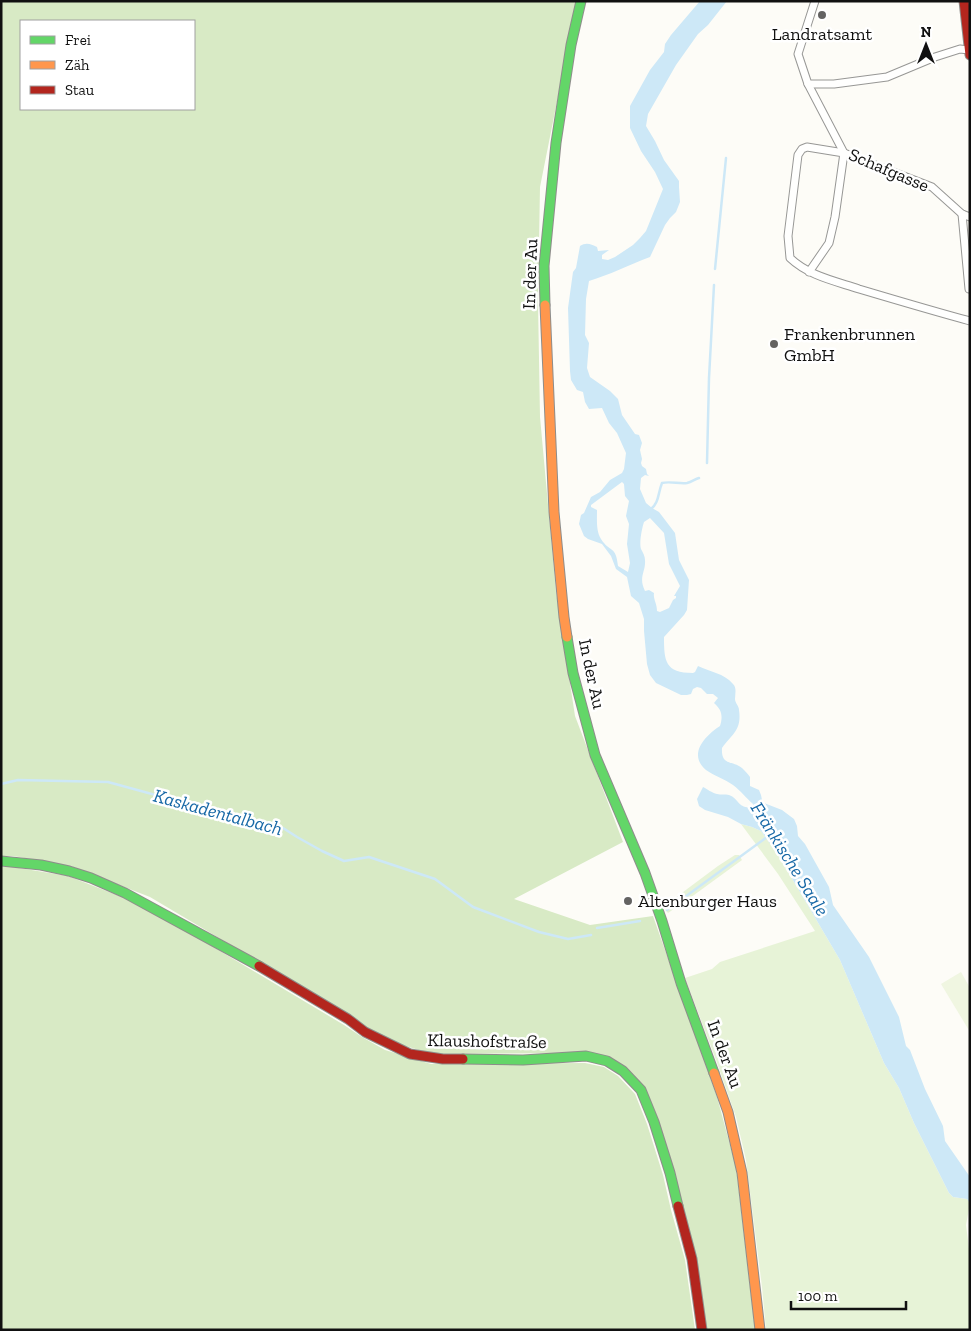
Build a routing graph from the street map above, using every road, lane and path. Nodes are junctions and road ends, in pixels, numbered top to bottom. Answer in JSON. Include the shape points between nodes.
{"nodes":[{"id":1,"x":581,"y":1,"type":"edge"},
{"id":2,"x":815,"y":1,"type":"edge"},
{"id":3,"x":964,"y":1,"type":"edge"},
{"id":4,"x":969,"y":52,"type":"edge"},
{"id":5,"x":808,"y":84,"type":"junction"},
{"id":6,"x":844,"y":153,"type":"junction"},
{"id":7,"x":962,"y":214,"type":"junction"},
{"id":8,"x":970,"y":217,"type":"edge"},
{"id":9,"x":809,"y":272,"type":"junction"},
{"id":10,"x":969,"y":289,"type":"edge"},
{"id":11,"x":970,"y":321,"type":"edge"},
{"id":12,"x":1,"y":861,"type":"edge"},
{"id":13,"x":702,"y":1330,"type":"edge"},
{"id":14,"x":760,"y":1330,"type":"edge"}],
"edges":[{"from":1,"to":14,"type":"street","name":"In der Au","via":[[556,143],[544,266],[554,512],[564,617],[573,673],[595,755],[645,874],[728,1112],[742,1173]]},
{"from":2,"to":5,"type":"street","name":"Schafgasse","via":[[798,54]]},
{"from":3,"to":4,"type":"street"},
{"from":4,"to":5,"type":"street","via":[[960,49],[887,77]]},
{"from":5,"to":6,"type":"street","name":"Schafgasse"},
{"from":6,"to":7,"type":"street","name":"Schafgasse","via":[[932,187]]},
{"from":6,"to":9,"type":"street","via":[[829,243]]},
{"from":6,"to":9,"type":"street","via":[[807,147],[798,156],[788,244],[790,258]]},
{"from":7,"to":8,"type":"street","name":"Schafgasse"},
{"from":7,"to":10,"type":"street"},
{"from":9,"to":11,"type":"street"},
{"from":12,"to":13,"type":"street","name":"Klaushofstraße","via":[[41,864],[69,871],[125,893],[249,960],[365,1032],[410,1054],[460,1060],[586,1056],[607,1061],[623,1071],[641,1090],[670,1173],[692,1259]]}]}
